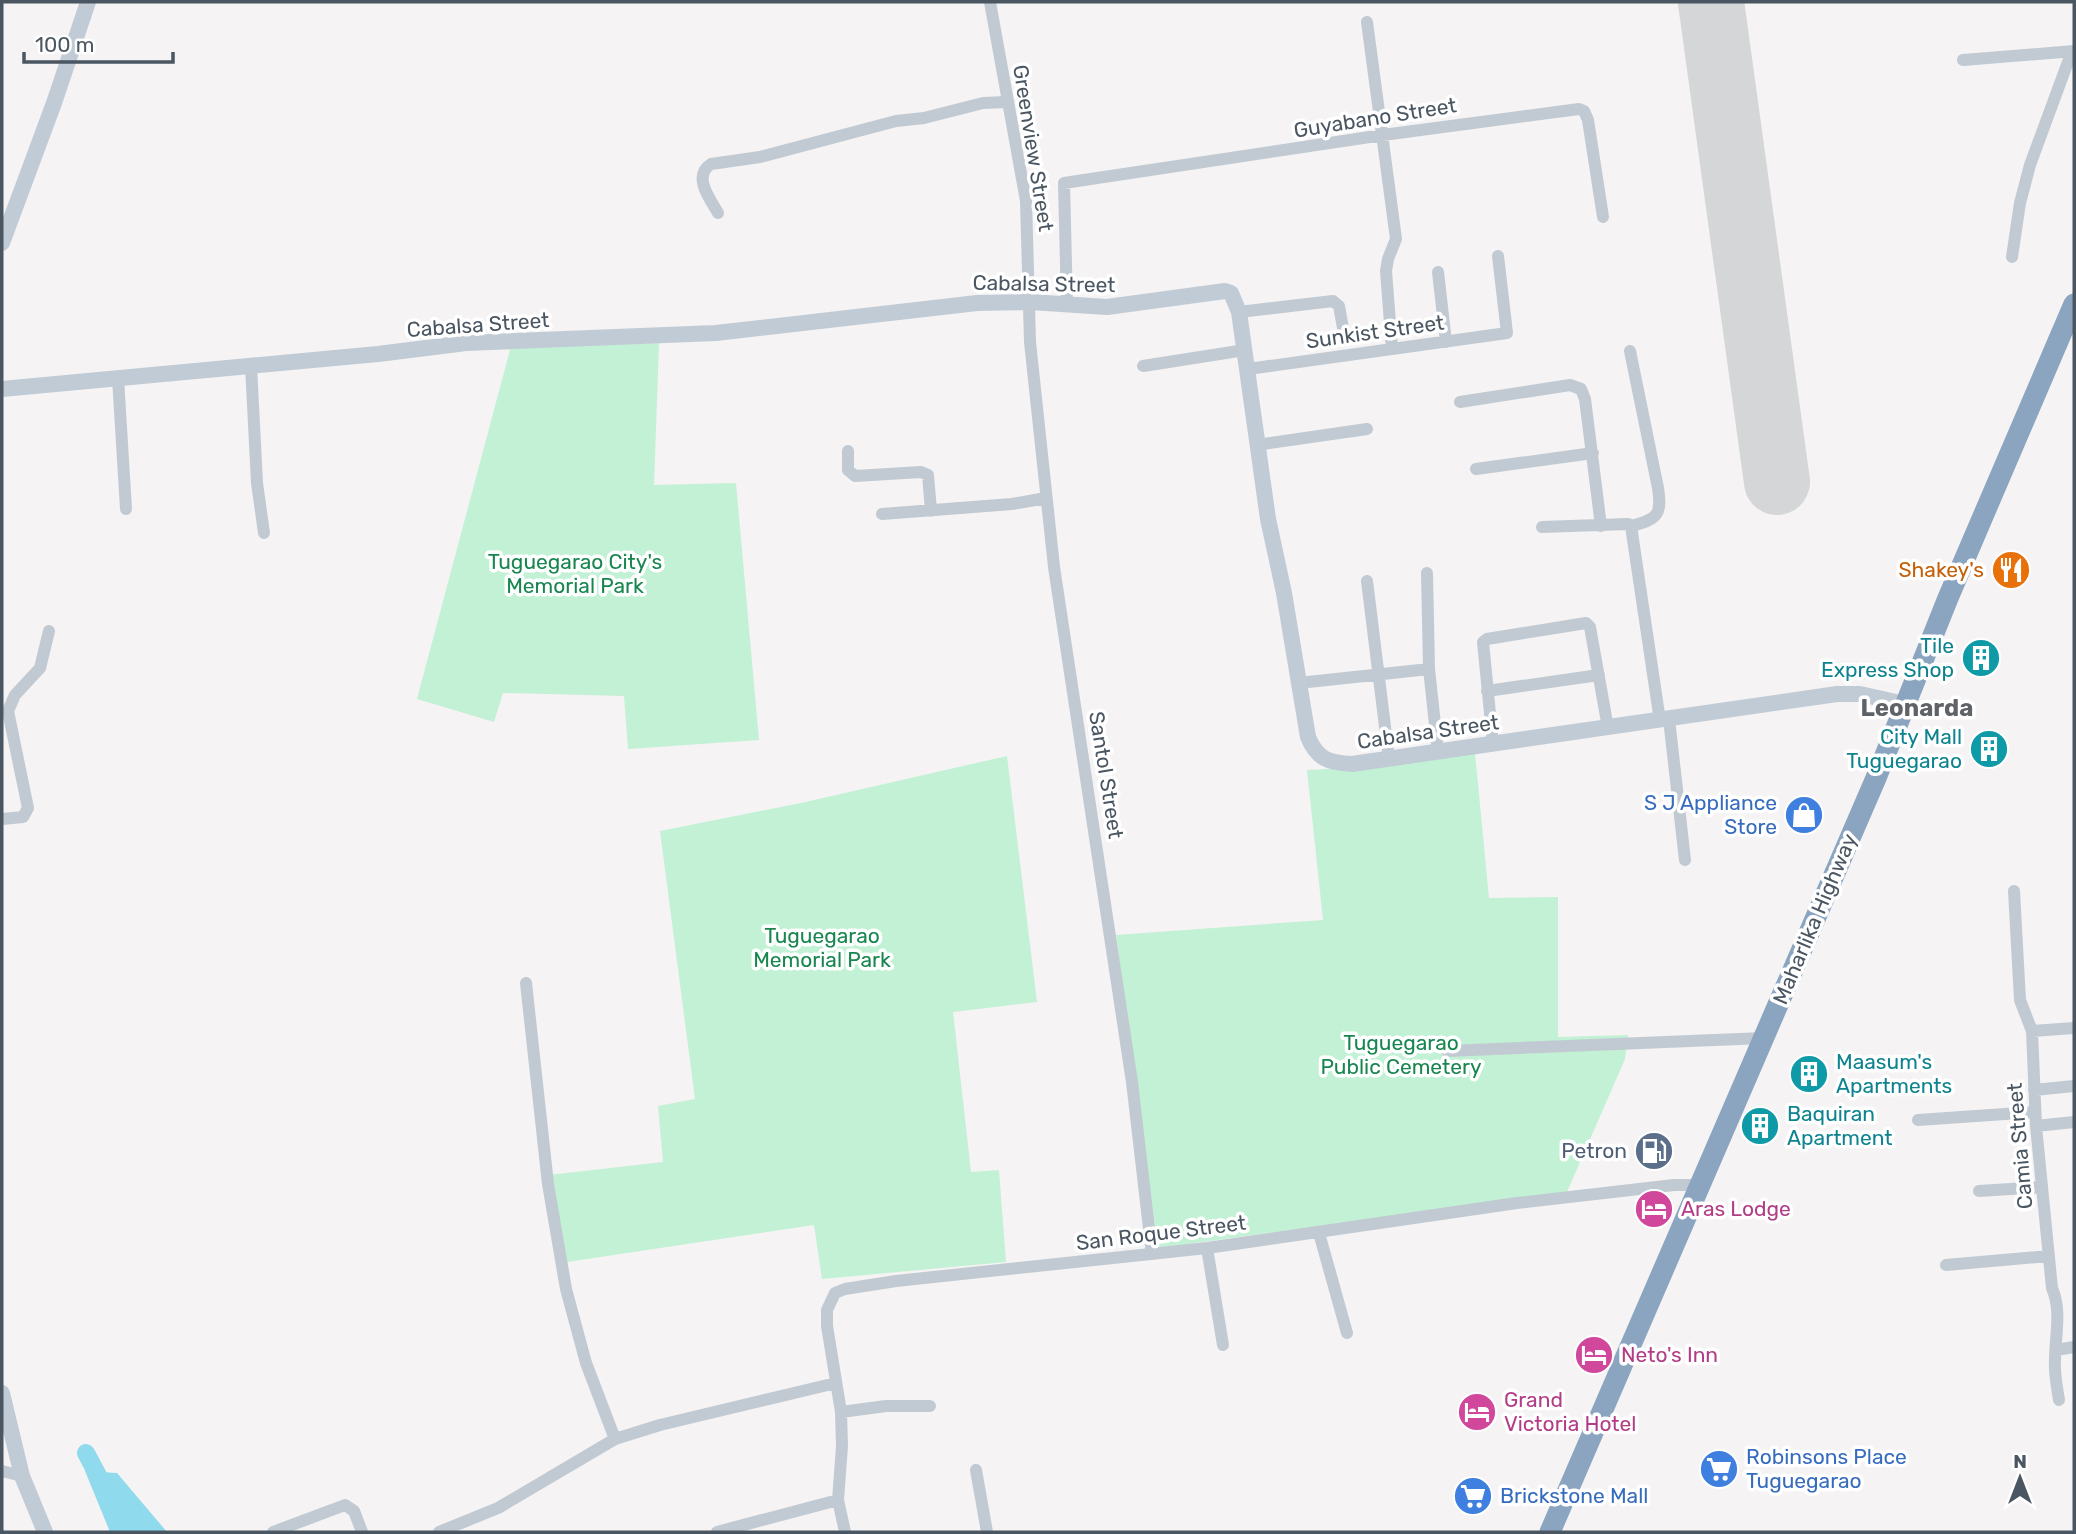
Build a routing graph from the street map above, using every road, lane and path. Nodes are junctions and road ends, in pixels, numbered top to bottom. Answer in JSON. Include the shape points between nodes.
{"nodes":[{"id":1,"x":88,"y":2,"type":"edge"},
{"id":2,"x":994,"y":2,"type":"edge"},
{"id":3,"x":1367,"y":22,"type":"dead end"},
{"id":4,"x":2073,"y":51,"type":"edge"},
{"id":5,"x":1963,"y":60,"type":"dead end"},
{"id":6,"x":1007,"y":103,"type":"junction"},
{"id":7,"x":1383,"y":135,"type":"junction"},
{"id":8,"x":718,"y":213,"type":"dead end"},
{"id":9,"x":1603,"y":217,"type":"dead end"},
{"id":10,"x":2,"y":243,"type":"edge"},
{"id":11,"x":1498,"y":256,"type":"dead end"},
{"id":12,"x":2012,"y":257,"type":"dead end"},
{"id":13,"x":1438,"y":272,"type":"dead end"},
{"id":14,"x":1030,"y":302,"type":"junction"},
{"id":15,"x":2074,"y":304,"type":"edge"},
{"id":16,"x":1067,"y":305,"type":"junction"},
{"id":17,"x":1239,"y":312,"type":"junction"},
{"id":18,"x":1343,"y":328,"type":"dead end"},
{"id":19,"x":1446,"y":342,"type":"junction"},
{"id":20,"x":1392,"y":349,"type":"junction"},
{"id":21,"x":1245,"y":350,"type":"junction"},
{"id":22,"x":1630,"y":351,"type":"dead end"},
{"id":23,"x":251,"y":366,"type":"junction"},
{"id":24,"x":1143,"y":366,"type":"dead end"},
{"id":25,"x":1248,"y":369,"type":"junction"},
{"id":26,"x":118,"y":378,"type":"junction"},
{"id":27,"x":2,"y":389,"type":"edge"},
{"id":28,"x":1460,"y":402,"type":"dead end"},
{"id":29,"x":1367,"y":429,"type":"dead end"},
{"id":30,"x":1256,"y":445,"type":"junction"},
{"id":31,"x":848,"y":451,"type":"dead end"},
{"id":32,"x":1592,"y":453,"type":"junction"},
{"id":33,"x":1476,"y":469,"type":"dead end"},
{"id":34,"x":1046,"y":498,"type":"junction"},
{"id":35,"x":126,"y":509,"type":"dead end"},
{"id":36,"x":932,"y":511,"type":"junction"},
{"id":37,"x":882,"y":514,"type":"dead end"},
{"id":38,"x":1601,"y":526,"type":"junction"},
{"id":39,"x":1631,"y":526,"type":"junction"},
{"id":40,"x":1542,"y":527,"type":"dead end"},
{"id":41,"x":264,"y":533,"type":"dead end"},
{"id":42,"x":1427,"y":573,"type":"dead end"},
{"id":43,"x":1367,"y":581,"type":"dead end"},
{"id":44,"x":49,"y":631,"type":"dead end"},
{"id":45,"x":1429,"y":669,"type":"junction"},
{"id":46,"x":1379,"y":675,"type":"junction"},
{"id":47,"x":1599,"y":675,"type":"junction"},
{"id":48,"x":1299,"y":683,"type":"junction"},
{"id":49,"x":1487,"y":691,"type":"junction"},
{"id":50,"x":1905,"y":704,"type":"junction"},
{"id":51,"x":1664,"y":720,"type":"junction"},
{"id":52,"x":1608,"y":728,"type":"junction"},
{"id":53,"x":1493,"y":744,"type":"junction"},
{"id":54,"x":1438,"y":752,"type":"junction"},
{"id":55,"x":1389,"y":758,"type":"junction"},
{"id":56,"x":2,"y":819,"type":"edge"},
{"id":57,"x":1685,"y":859,"type":"dead end"},
{"id":58,"x":2014,"y":891,"type":"dead end"},
{"id":59,"x":526,"y":983,"type":"dead end"},
{"id":60,"x":2074,"y":1028,"type":"edge"},
{"id":61,"x":2032,"y":1031,"type":"junction"},
{"id":62,"x":1764,"y":1038,"type":"junction"},
{"id":63,"x":1447,"y":1051,"type":"dead end"},
{"id":64,"x":2074,"y":1086,"type":"edge"},
{"id":65,"x":2034,"y":1090,"type":"junction"},
{"id":66,"x":2035,"y":1112,"type":"junction"},
{"id":67,"x":1918,"y":1120,"type":"dead end"},
{"id":68,"x":2074,"y":1122,"type":"edge"},
{"id":69,"x":2036,"y":1126,"type":"junction"},
{"id":70,"x":1701,"y":1185,"type":"junction"},
{"id":71,"x":2041,"y":1187,"type":"junction"},
{"id":72,"x":1979,"y":1191,"type":"dead end"},
{"id":73,"x":1319,"y":1233,"type":"junction"},
{"id":74,"x":1207,"y":1248,"type":"junction"},
{"id":75,"x":1152,"y":1254,"type":"junction"},
{"id":76,"x":2049,"y":1256,"type":"junction"},
{"id":77,"x":1945,"y":1265,"type":"dead end"},
{"id":78,"x":1347,"y":1333,"type":"dead end"},
{"id":79,"x":1223,"y":1345,"type":"dead end"},
{"id":80,"x":2074,"y":1347,"type":"edge"},
{"id":81,"x":2056,"y":1350,"type":"junction"},
{"id":82,"x":836,"y":1383,"type":"junction"},
{"id":83,"x":2,"y":1393,"type":"edge"},
{"id":84,"x":2059,"y":1399,"type":"dead end"},
{"id":85,"x":930,"y":1406,"type":"dead end"},
{"id":86,"x":841,"y":1412,"type":"junction"},
{"id":87,"x":615,"y":1439,"type":"junction"},
{"id":88,"x":976,"y":1470,"type":"dead end"},
{"id":89,"x":2,"y":1471,"type":"edge"},
{"id":90,"x":22,"y":1476,"type":"junction"},
{"id":91,"x":838,"y":1500,"type":"junction"},
{"id":92,"x":45,"y":1532,"type":"edge"},
{"id":93,"x":273,"y":1532,"type":"edge"},
{"id":94,"x":362,"y":1532,"type":"edge"},
{"id":95,"x":439,"y":1532,"type":"edge"},
{"id":96,"x":717,"y":1532,"type":"edge"},
{"id":97,"x":845,"y":1532,"type":"edge"},
{"id":98,"x":987,"y":1532,"type":"edge"},
{"id":99,"x":1550,"y":1532,"type":"edge"}],
"edges":[{"from":1,"to":10,"type":"street"},
{"from":2,"to":6,"type":"street","name":"Greenview Street"},
{"from":3,"to":7,"type":"street"},
{"from":4,"to":5,"type":"street"},
{"from":4,"to":12,"type":"street","via":[[2030,165]]},
{"from":6,"to":8,"type":"street","via":[[983,103],[896,121],[760,158],[710,163],[702,180]]},
{"from":6,"to":14,"type":"street","name":"Greenview Street","via":[[1028,216]]},
{"from":7,"to":9,"type":"street","name":"Guyabano Street","via":[[1583,109]]},
{"from":7,"to":16,"type":"street","name":"Guyabano Street","via":[[1064,183]]},
{"from":7,"to":20,"type":"street","via":[[1396,239],[1387,271]]},
{"from":11,"to":19,"type":"street","name":"Sunkist Street","via":[[1507,332]]},
{"from":13,"to":19,"type":"street"},
{"from":14,"to":16,"type":"street","name":"Cabalsa Street"},
{"from":14,"to":23,"type":"street","name":"Cabalsa Street","via":[[944,305],[716,333],[466,343]]},
{"from":14,"to":34,"type":"street","name":"Santol Street"},
{"from":15,"to":50,"type":"highway","name":"Maharlika Highway"},
{"from":16,"to":17,"type":"street","name":"Cabalsa Street","via":[[1129,306],[1216,290],[1231,293]]},
{"from":17,"to":18,"type":"street","via":[[1334,301]]},
{"from":17,"to":21,"type":"street","name":"Cabalsa Street"},
{"from":19,"to":20,"type":"street","name":"Sunkist Street"},
{"from":20,"to":25,"type":"street","name":"Sunkist Street"},
{"from":21,"to":24,"type":"street"},
{"from":21,"to":25,"type":"street","name":"Cabalsa Street"},
{"from":22,"to":39,"type":"street","via":[[1660,504],[1651,520]]},
{"from":23,"to":26,"type":"street","name":"Cabalsa Street"},
{"from":23,"to":41,"type":"street"},
{"from":25,"to":30,"type":"street","name":"Cabalsa Street"},
{"from":26,"to":27,"type":"street","name":"Cabalsa Street"},
{"from":26,"to":35,"type":"street"},
{"from":28,"to":32,"type":"street","via":[[1577,386],[1585,399]]},
{"from":29,"to":30,"type":"street"},
{"from":30,"to":48,"type":"street","name":"Cabalsa Street"},
{"from":31,"to":36,"type":"street","via":[[848,470],[855,477],[929,475]]},
{"from":32,"to":33,"type":"street"},
{"from":32,"to":38,"type":"street"},
{"from":34,"to":36,"type":"street"},
{"from":34,"to":75,"type":"street","name":"Santol Street","via":[[1132,1082]]},
{"from":36,"to":37,"type":"street"},
{"from":38,"to":39,"type":"street"},
{"from":38,"to":40,"type":"street"},
{"from":39,"to":51,"type":"street"},
{"from":42,"to":45,"type":"street"},
{"from":43,"to":46,"type":"street"},
{"from":44,"to":56,"type":"street","via":[[40,668],[15,695],[8,712],[28,808],[23,817]]},
{"from":45,"to":46,"type":"street"},
{"from":45,"to":54,"type":"street"},
{"from":46,"to":48,"type":"street"},
{"from":46,"to":55,"type":"street"},
{"from":47,"to":49,"type":"street"},
{"from":47,"to":49,"type":"street","via":[[1586,623],[1484,640]]},
{"from":47,"to":52,"type":"street"},
{"from":48,"to":55,"type":"street","name":"Cabalsa Street","via":[[1308,737],[1319,756],[1337,763]]},
{"from":49,"to":53,"type":"street"},
{"from":50,"to":51,"type":"street","name":"Cabalsa Street","via":[[1837,694]]},
{"from":50,"to":62,"type":"highway","name":"Maharlika Highway"},
{"from":51,"to":52,"type":"street","name":"Cabalsa Street"},
{"from":51,"to":57,"type":"street"},
{"from":52,"to":53,"type":"street","name":"Cabalsa Street"},
{"from":53,"to":54,"type":"street","name":"Cabalsa Street"},
{"from":54,"to":55,"type":"street","name":"Cabalsa Street"},
{"from":58,"to":61,"type":"street","name":"Camia Street","via":[[2020,1000]]},
{"from":59,"to":87,"type":"street","via":[[548,1184],[566,1289],[586,1363]]},
{"from":60,"to":61,"type":"street"},
{"from":61,"to":65,"type":"street","name":"Camia Street"},
{"from":62,"to":63,"type":"street"},
{"from":62,"to":70,"type":"highway","name":"Maharlika Highway"},
{"from":64,"to":65,"type":"street"},
{"from":65,"to":66,"type":"street","name":"Camia Street"},
{"from":66,"to":67,"type":"street"},
{"from":66,"to":69,"type":"street","name":"Camia Street"},
{"from":68,"to":69,"type":"street"},
{"from":69,"to":71,"type":"street","name":"Camia Street"},
{"from":70,"to":73,"type":"street","name":"San Roque Street","via":[[1517,1203]]},
{"from":70,"to":99,"type":"highway","name":"Maharlika Highway"},
{"from":71,"to":72,"type":"street"},
{"from":71,"to":76,"type":"street","name":"Camia Street"},
{"from":73,"to":74,"type":"street","name":"San Roque Street"},
{"from":73,"to":78,"type":"street"},
{"from":74,"to":75,"type":"street","name":"San Roque Street"},
{"from":74,"to":79,"type":"street"},
{"from":75,"to":82,"type":"street","name":"San Roque Street","via":[[896,1281],[835,1293],[827,1310],[827,1326]]},
{"from":76,"to":77,"type":"street"},
{"from":76,"to":81,"type":"street","name":"Camia Street","via":[[2058,1328]]},
{"from":80,"to":81,"type":"street"},
{"from":81,"to":84,"type":"street","name":"Camia Street"},
{"from":82,"to":86,"type":"street","name":"San Roque Street"},
{"from":82,"to":87,"type":"street"},
{"from":83,"to":90,"type":"street"},
{"from":85,"to":86,"type":"street"},
{"from":86,"to":91,"type":"street","name":"San Roque Street"},
{"from":87,"to":95,"type":"street","via":[[498,1508]]},
{"from":88,"to":98,"type":"street"},
{"from":89,"to":90,"type":"street"},
{"from":90,"to":92,"type":"street"},
{"from":91,"to":96,"type":"street"},
{"from":91,"to":97,"type":"street","name":"San Roque Street"},
{"from":93,"to":94,"type":"street","via":[[345,1506],[354,1511]]}]}
